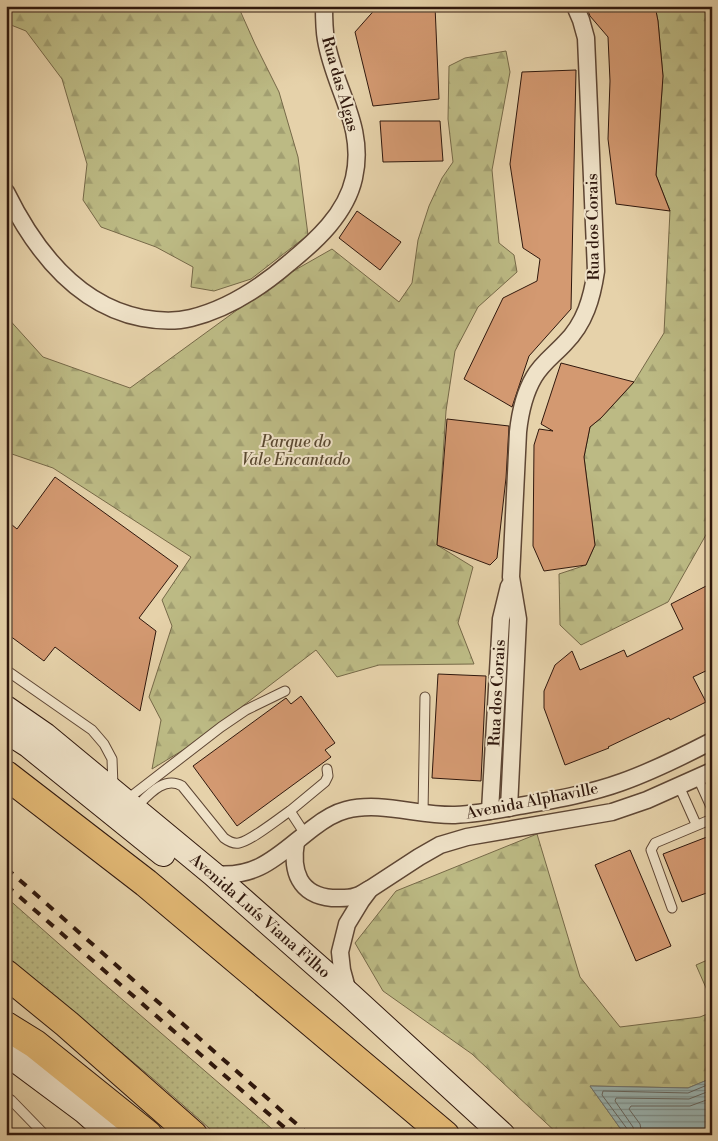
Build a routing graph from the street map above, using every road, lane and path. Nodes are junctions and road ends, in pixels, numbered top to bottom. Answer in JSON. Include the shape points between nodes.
{"nodes":[{"id":1,"x":324,"y":6,"type":"edge"},
{"id":2,"x":575,"y":6,"type":"edge"},
{"id":3,"x":6,"y":192,"type":"edge"},
{"id":4,"x":511,"y":577,"type":"junction"},
{"id":5,"x":498,"y":665,"type":"junction"},
{"id":6,"x":516,"y":666,"type":"junction"},
{"id":7,"x":6,"y":670,"type":"edge"},
{"id":8,"x":285,"y":691,"type":"dead end"},
{"id":9,"x":425,"y":696,"type":"dead end"},
{"id":10,"x":6,"y":708,"type":"edge"},
{"id":11,"x":6,"y":732,"type":"edge"},
{"id":12,"x":712,"y":741,"type":"edge"},
{"id":13,"x":327,"y":769,"type":"dead end"},
{"id":14,"x":6,"y":775,"type":"edge"},
{"id":15,"x":705,"y":775,"type":"edge"},
{"id":16,"x":680,"y":786,"type":"junction"},
{"id":17,"x":124,"y":800,"type":"junction"},
{"id":18,"x":509,"y":808,"type":"junction"},
{"id":19,"x":712,"y":809,"type":"edge"},
{"id":20,"x":290,"y":811,"type":"junction"},
{"id":21,"x":490,"y":811,"type":"junction"},
{"id":22,"x":423,"y":813,"type":"junction"},
{"id":23,"x":712,"y":819,"type":"edge"},
{"id":24,"x":696,"y":824,"type":"junction"},
{"id":25,"x":300,"y":838,"type":"junction"},
{"id":26,"x":213,"y":874,"type":"junction"},
{"id":27,"x":370,"y":888,"type":"junction"},
{"id":28,"x":672,"y":908,"type":"dead end"},
{"id":29,"x":6,"y":974,"type":"edge"},
{"id":30,"x":349,"y":994,"type":"junction"},
{"id":31,"x":6,"y":1026,"type":"edge"},
{"id":32,"x":6,"y":1041,"type":"edge"},
{"id":33,"x":6,"y":1053,"type":"edge"},
{"id":34,"x":6,"y":1098,"type":"edge"},
{"id":35,"x":462,"y":1099,"type":"junction"},
{"id":36,"x":84,"y":1111,"type":"junction"},
{"id":37,"x":45,"y":1135,"type":"edge"},
{"id":38,"x":111,"y":1135,"type":"edge"},
{"id":39,"x":148,"y":1135,"type":"edge"},
{"id":40,"x":193,"y":1135,"type":"edge"},
{"id":41,"x":445,"y":1135,"type":"edge"},
{"id":42,"x":503,"y":1135,"type":"edge"}],
"edges":[{"from":1,"to":3,"type":"street","name":"Rua das Algas","via":[[326,42],[356,136],[358,158],[354,180],[336,216],[321,235],[269,280],[242,298],[189,319],[160,321],[132,316],[105,305],[79,289],[54,267],[35,243]]},
{"from":2,"to":4,"type":"street","name":"Rua dos Corais","via":[[586,38],[596,271],[587,310],[577,328],[534,377],[520,412]]},
{"from":4,"to":5,"type":"street","name":"Rua dos Corais","via":[[501,619]]},
{"from":4,"to":6,"type":"street","name":"Rua dos Corais","via":[[518,619]]},
{"from":5,"to":6,"type":"street"},
{"from":5,"to":21,"type":"street","name":"Rua dos Corais"},
{"from":6,"to":18,"type":"street","name":"Rua dos Corais"},
{"from":7,"to":17,"type":"lane","via":[[92,730],[112,759]]},
{"from":8,"to":17,"type":"lane","via":[[246,710],[219,734]]},
{"from":9,"to":22,"type":"lane"},
{"from":10,"to":17,"type":"main road","name":"Avenida Luís Viana Filho","via":[[46,735]]},
{"from":11,"to":35,"type":"main road","via":[[28,745]]},
{"from":12,"to":18,"type":"street","name":"Avenida Alphaville","via":[[620,783]]},
{"from":13,"to":20,"type":"lane","via":[[325,782]]},
{"from":14,"to":41,"type":"highway","via":[[146,883]]},
{"from":15,"to":16,"type":"street","name":"Avenida Alphaville"},
{"from":15,"to":19,"type":"lane"},
{"from":16,"to":24,"type":"lane"},
{"from":16,"to":27,"type":"street","name":"Avenida Alphaville","via":[[612,812],[458,839],[419,856]]},
{"from":17,"to":20,"type":"lane","via":[[176,782],[224,838],[239,843]]},
{"from":17,"to":26,"type":"main road","name":"Avenida Luís Viana Filho"},
{"from":18,"to":21,"type":"street","name":"Avenida Alphaville"},
{"from":20,"to":25,"type":"lane"},
{"from":21,"to":22,"type":"street","name":"Avenida Alphaville","via":[[457,815]]},
{"from":22,"to":25,"type":"street","name":"Avenida Alphaville","via":[[386,808],[351,809],[331,816]]},
{"from":23,"to":24,"type":"lane"},
{"from":24,"to":28,"type":"lane","via":[[655,842],[651,850]]},
{"from":25,"to":26,"type":"street","name":"Avenida Alphaville","via":[[270,861],[250,871],[230,876]]},
{"from":25,"to":27,"type":"street","via":[[294,856],[299,878],[314,894],[331,898],[355,897]]},
{"from":26,"to":30,"type":"main road","name":"Avenida Luís Viana Filho"},
{"from":27,"to":30,"type":"street","name":"Avenida Alphaville","via":[[347,924],[340,952]]},
{"from":29,"to":40,"type":"highway"},
{"from":30,"to":35,"type":"main road","name":"Avenida Luís Viana Filho"},
{"from":31,"to":39,"type":"highway","via":[[35,1044]]},
{"from":32,"to":36,"type":"main road"},
{"from":33,"to":36,"type":"main road"},
{"from":34,"to":37,"type":"lane"},
{"from":35,"to":42,"type":"main road","name":"Avenida Luís Viana Filho"},
{"from":36,"to":38,"type":"main road"}]}
